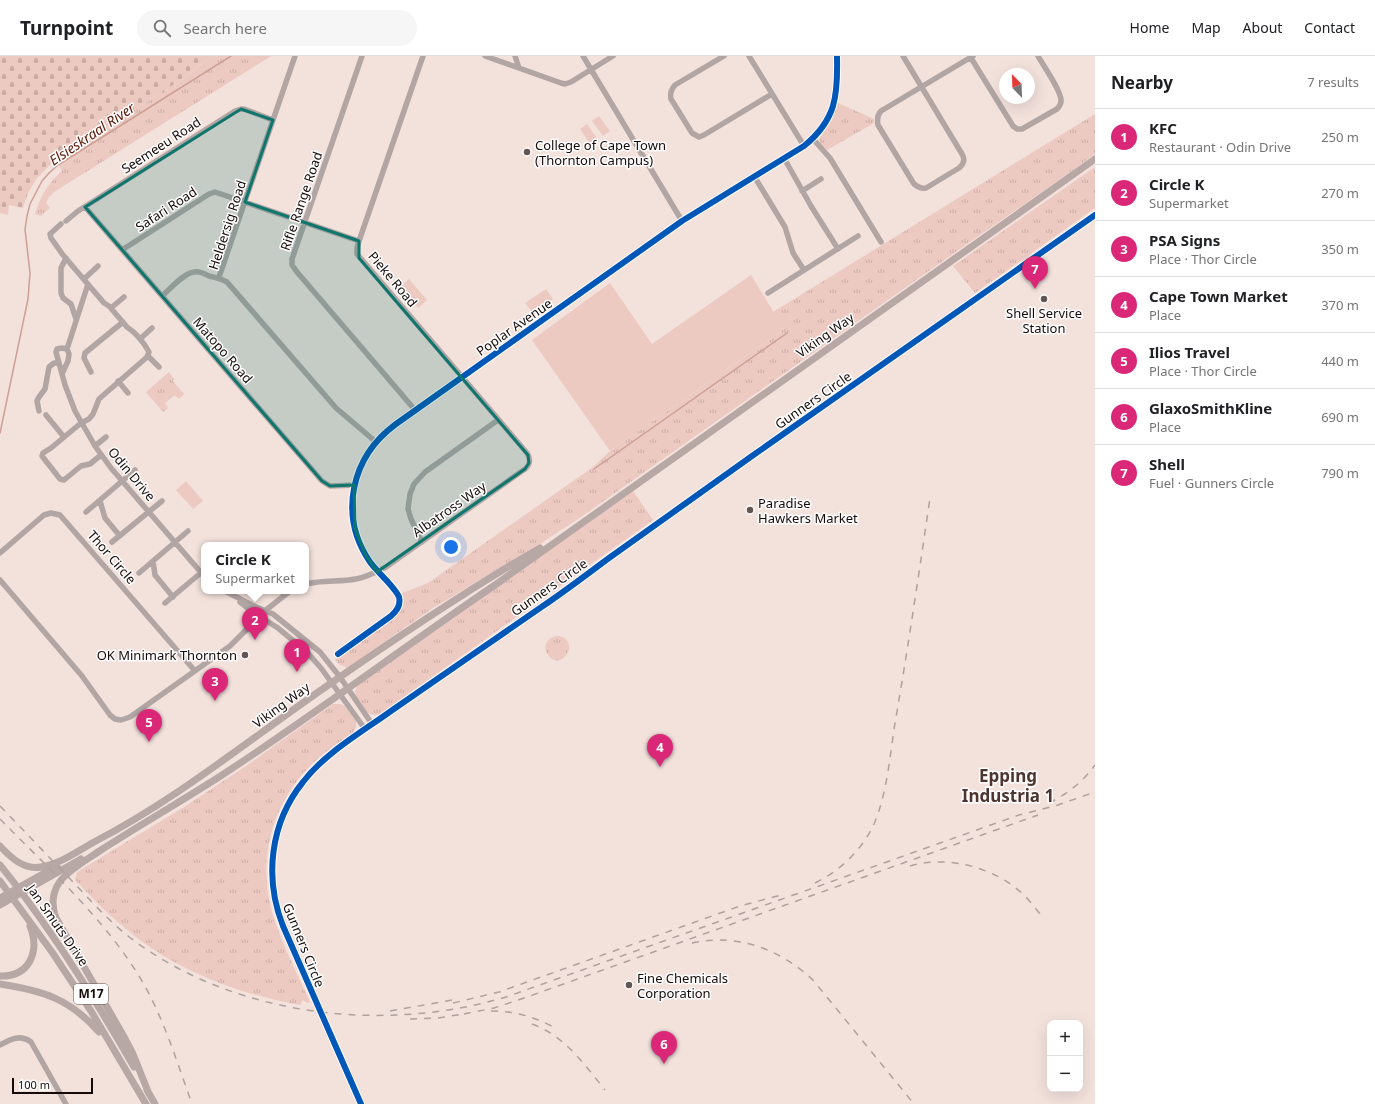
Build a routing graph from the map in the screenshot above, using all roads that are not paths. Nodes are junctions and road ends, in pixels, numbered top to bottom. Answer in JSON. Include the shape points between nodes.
{"nodes":[{"id":1,"x":295,"y":56,"type":"edge"},
{"id":2,"x":362,"y":56,"type":"edge"},
{"id":3,"x":423,"y":56,"type":"edge"},
{"id":4,"x":485,"y":56,"type":"edge"},
{"id":5,"x":515,"y":56,"type":"edge"},
{"id":6,"x":583,"y":56,"type":"edge"},
{"id":7,"x":613,"y":56,"type":"edge"},
{"id":8,"x":724,"y":56,"type":"edge"},
{"id":9,"x":750,"y":56,"type":"edge"},
{"id":10,"x":837,"y":56,"type":"edge"},
{"id":11,"x":903,"y":56,"type":"edge"},
{"id":12,"x":1038,"y":56,"type":"edge"},
{"id":13,"x":972,"y":57,"type":"edge"},
{"id":14,"x":519,"y":68,"type":"junction"},
{"id":15,"x":591,"y":69,"type":"junction"},
{"id":16,"x":921,"y":86,"type":"junction"},
{"id":17,"x":772,"y":94,"type":"junction"},
{"id":18,"x":273,"y":120,"type":"junction"},
{"id":19,"x":813,"y":139,"type":"junction"},
{"id":20,"x":804,"y":146,"type":"junction"},
{"id":21,"x":784,"y":158,"type":"junction"},
{"id":22,"x":1095,"y":159,"type":"edge"},
{"id":23,"x":754,"y":176,"type":"junction"},
{"id":24,"x":821,"y":179,"type":"dead end"},
{"id":25,"x":802,"y":191,"type":"junction"},
{"id":26,"x":245,"y":202,"type":"junction"},
{"id":27,"x":85,"y":207,"type":"junction"},
{"id":28,"x":1095,"y":215,"type":"edge"},
{"id":29,"x":682,"y":221,"type":"junction"},
{"id":30,"x":305,"y":222,"type":"junction"},
{"id":31,"x":858,"y":236,"type":"dead end"},
{"id":32,"x":359,"y":241,"type":"junction"},
{"id":33,"x":881,"y":242,"type":"dead end"},
{"id":34,"x":838,"y":249,"type":"junction"},
{"id":35,"x":122,"y":250,"type":"junction"},
{"id":36,"x":66,"y":258,"type":"junction"},
{"id":37,"x":98,"y":266,"type":"dead end"},
{"id":38,"x":804,"y":270,"type":"junction"},
{"id":39,"x":219,"y":277,"type":"junction"},
{"id":40,"x":84,"y":279,"type":"junction"},
{"id":41,"x":88,"y":284,"type":"junction"},
{"id":42,"x":768,"y":293,"type":"dead end"},
{"id":43,"x":162,"y":296,"type":"junction"},
{"id":44,"x":124,"y":297,"type":"dead end"},
{"id":45,"x":71,"y":304,"type":"junction"},
{"id":46,"x":80,"y":307,"type":"junction"},
{"id":47,"x":111,"y":308,"type":"junction"},
{"id":48,"x":76,"y":320,"type":"junction"},
{"id":49,"x":123,"y":322,"type":"junction"},
{"id":50,"x":152,"y":328,"type":"dead end"},
{"id":51,"x":140,"y":339,"type":"junction"},
{"id":52,"x":66,"y":350,"type":"junction"},
{"id":53,"x":148,"y":356,"type":"junction"},
{"id":54,"x":58,"y":362,"type":"junction"},
{"id":55,"x":160,"y":367,"type":"dead end"},
{"id":56,"x":91,"y":372,"type":"dead end"},
{"id":57,"x":62,"y":374,"type":"junction"},
{"id":58,"x":462,"y":377,"type":"junction"},
{"id":59,"x":118,"y":382,"type":"junction"},
{"id":60,"x":128,"y":393,"type":"dead end"},
{"id":61,"x":39,"y":410,"type":"dead end"},
{"id":62,"x":416,"y":410,"type":"junction"},
{"id":63,"x":46,"y":415,"type":"dead end"},
{"id":64,"x":498,"y":420,"type":"junction"},
{"id":65,"x":81,"y":423,"type":"junction"},
{"id":66,"x":64,"y":437,"type":"junction"},
{"id":67,"x":106,"y":437,"type":"dead end"},
{"id":68,"x":376,"y":442,"type":"junction"},
{"id":69,"x":95,"y":446,"type":"junction"},
{"id":70,"x":101,"y":455,"type":"junction"},
{"id":71,"x":529,"y":461,"type":"joint"},
{"id":72,"x":135,"y":470,"type":"dead end"},
{"id":73,"x":122,"y":481,"type":"junction"},
{"id":74,"x":355,"y":485,"type":"junction"},
{"id":75,"x":100,"y":500,"type":"junction"},
{"id":76,"x":162,"y":501,"type":"dead end"},
{"id":77,"x":149,"y":511,"type":"junction"},
{"id":78,"x":86,"y":512,"type":"dead end"},
{"id":79,"x":188,"y":531,"type":"dead end"},
{"id":80,"x":569,"y":531,"type":"junction"},
{"id":81,"x":120,"y":536,"type":"junction"},
{"id":82,"x":112,"y":542,"type":"dead end"},
{"id":83,"x":175,"y":542,"type":"junction"},
{"id":84,"x":422,"y":542,"type":"junction"},
{"id":85,"x":0,"y":553,"type":"edge"},
{"id":86,"x":153,"y":561,"type":"junction"},
{"id":87,"x":201,"y":571,"type":"edge"},
{"id":88,"x":378,"y":572,"type":"junction"},
{"id":89,"x":139,"y":573,"type":"dead end"},
{"id":90,"x":201,"y":575,"type":"edge"},
{"id":91,"x":0,"y":580,"type":"edge"},
{"id":92,"x":309,"y":584,"type":"edge"},
{"id":93,"x":230,"y":594,"type":"edge"},
{"id":94,"x":286,"y":594,"type":"edge"},
{"id":95,"x":173,"y":597,"type":"junction"},
{"id":96,"x":236,"y":597,"type":"junction"},
{"id":97,"x":165,"y":604,"type":"dead end"},
{"id":98,"x":266,"y":610,"type":"junction"},
{"id":99,"x":260,"y":616,"type":"junction"},
{"id":100,"x":338,"y":654,"type":"dead end"},
{"id":101,"x":195,"y":671,"type":"junction"},
{"id":102,"x":340,"y":677,"type":"junction"},
{"id":103,"x":332,"y":682,"type":"junction"},
{"id":104,"x":347,"y":688,"type":"junction"},
{"id":105,"x":340,"y":694,"type":"junction"},
{"id":106,"x":372,"y":724,"type":"junction"},
{"id":107,"x":365,"y":729,"type":"junction"},
{"id":108,"x":0,"y":846,"type":"edge"},
{"id":109,"x":66,"y":864,"type":"junction"},
{"id":110,"x":0,"y":865,"type":"edge"},
{"id":111,"x":0,"y":881,"type":"edge"},
{"id":112,"x":1,"y":902,"type":"edge"},
{"id":113,"x":19,"y":905,"type":"junction"},
{"id":114,"x":0,"y":976,"type":"edge"},
{"id":115,"x":0,"y":984,"type":"edge"},
{"id":116,"x":0,"y":1045,"type":"edge"},
{"id":117,"x":111,"y":1045,"type":"junction"},
{"id":118,"x":150,"y":1094,"type":"junction"},
{"id":119,"x":66,"y":1104,"type":"edge"},
{"id":120,"x":146,"y":1104,"type":"edge"},
{"id":121,"x":155,"y":1104,"type":"edge"},
{"id":122,"x":361,"y":1104,"type":"edge"}],
"edges":[{"from":1,"to":18,"type":"street","name":"Heldersig Road"},
{"from":2,"to":30,"type":"street","name":"Rifle Range Road"},
{"from":3,"to":32,"type":"street","name":"Pieke Road"},
{"from":4,"to":14,"type":"street"},
{"from":5,"to":14,"type":"street"},
{"from":6,"to":15,"type":"street"},
{"from":7,"to":15,"type":"street"},
{"from":8,"to":17,"type":"street","via":[[675,85],[671,90],[671,99],[692,133],[704,135]]},
{"from":9,"to":17,"type":"street"},
{"from":10,"to":19,"type":"street","name":"Poplar Avenue","via":[[835,101],[826,122]]},
{"from":11,"to":16,"type":"street"},
{"from":12,"to":13,"type":"street","via":[[1059,92],[1060,106],[1017,129]]},
{"from":13,"to":16,"type":"street"},
{"from":14,"to":15,"type":"street","via":[[563,84]]},
{"from":15,"to":29,"type":"street"},
{"from":16,"to":16,"type":"street","via":[[881,111],[877,117],[878,125],[914,184],[918,188],[926,188],[959,168],[964,162],[962,154]]},
{"from":17,"to":20,"type":"street"},
{"from":18,"to":26,"type":"street","name":"Heldersig Road"},
{"from":18,"to":27,"type":"street","name":"Seemeeu Road","via":[[244,109],[234,112]]},
{"from":19,"to":20,"type":"street","name":"Poplar Avenue"},
{"from":19,"to":33,"type":"street","via":[[830,158]]},
{"from":20,"to":21,"type":"street","name":"Poplar Avenue"},
{"from":21,"to":23,"type":"street","name":"Poplar Avenue"},
{"from":21,"to":25,"type":"street"},
{"from":22,"to":80,"type":"main road","name":"Viking Way"},
{"from":23,"to":29,"type":"street","name":"Poplar Avenue"},
{"from":23,"to":38,"type":"street","via":[[785,227],[792,249]]},
{"from":24,"to":25,"type":"street"},
{"from":25,"to":34,"type":"street"},
{"from":26,"to":30,"type":"street","name":"Safari Road"},
{"from":26,"to":35,"type":"street","name":"Safari Road","via":[[217,192],[211,193]]},
{"from":26,"to":39,"type":"street","name":"Heldersig Road"},
{"from":27,"to":35,"type":"street","name":"Matopo Road"},
{"from":27,"to":36,"type":"street","name":"Seemeeu Road","via":[[51,233],[50,237]]},
{"from":28,"to":106,"type":"street","name":"Gunners Circle"},
{"from":29,"to":58,"type":"street","name":"Poplar Avenue"},
{"from":30,"to":32,"type":"street","name":"Safari Road"},
{"from":30,"to":62,"type":"street","name":"Rifle Range Road","via":[[292,259],[293,267]]},
{"from":31,"to":34,"type":"street"},
{"from":32,"to":58,"type":"street","name":"Pieke Road","via":[[359,258]]},
{"from":34,"to":38,"type":"street"},
{"from":35,"to":43,"type":"street","name":"Matopo Road"},
{"from":36,"to":40,"type":"street"},
{"from":36,"to":45,"type":"street","via":[[61,268],[61,292],[63,298]]},
{"from":37,"to":40,"type":"street"},
{"from":38,"to":42,"type":"street"},
{"from":39,"to":43,"type":"street","via":[[192,272]]},
{"from":39,"to":68,"type":"street","name":"Heldersig Road","via":[[227,282],[336,408]]},
{"from":40,"to":41,"type":"street"},
{"from":41,"to":46,"type":"street"},
{"from":41,"to":47,"type":"street"},
{"from":43,"to":74,"type":"street","name":"Matopo Road","via":[[324,483],[332,486]]},
{"from":44,"to":47,"type":"street"},
{"from":45,"to":46,"type":"street"},
{"from":45,"to":48,"type":"street"},
{"from":46,"to":48,"type":"street"},
{"from":47,"to":49,"type":"street"},
{"from":48,"to":52,"type":"street"},
{"from":49,"to":51,"type":"street"},
{"from":49,"to":56,"type":"street","via":[[85,353],[84,358]]},
{"from":50,"to":51,"type":"street"},
{"from":51,"to":53,"type":"street","via":[[148,350]]},
{"from":52,"to":54,"type":"street","via":[[57,350]]},
{"from":52,"to":57,"type":"street","via":[[69,357]]},
{"from":53,"to":55,"type":"street"},
{"from":53,"to":59,"type":"street"},
{"from":54,"to":57,"type":"street","name":"Odin Drive"},
{"from":54,"to":61,"type":"street","via":[[49,367],[45,389],[37,401]]},
{"from":57,"to":65,"type":"street","name":"Odin Drive"},
{"from":58,"to":62,"type":"street","name":"Poplar Avenue"},
{"from":58,"to":64,"type":"street","name":"Pieke Road"},
{"from":59,"to":60,"type":"street"},
{"from":59,"to":65,"type":"street","via":[[99,399],[89,419]]},
{"from":62,"to":68,"type":"street","name":"Poplar Avenue","via":[[390,428]]},
{"from":63,"to":66,"type":"street"},
{"from":64,"to":71,"type":"street","name":"Pieke Road","via":[[527,453]]},
{"from":64,"to":84,"type":"street","via":[[425,472],[414,484],[408,509],[410,519]]},
{"from":65,"to":66,"type":"street"},
{"from":65,"to":69,"type":"street","name":"Odin Drive"},
{"from":66,"to":70,"type":"street","via":[[42,456],[62,480]]},
{"from":67,"to":69,"type":"street"},
{"from":68,"to":74,"type":"street","name":"Poplar Avenue","via":[[363,462]]},
{"from":69,"to":70,"type":"street","name":"Odin Drive"},
{"from":70,"to":73,"type":"street","name":"Odin Drive"},
{"from":71,"to":84,"type":"street","name":"Albatross Way","via":[[525,469]]},
{"from":72,"to":73,"type":"street"},
{"from":73,"to":75,"type":"street"},
{"from":73,"to":77,"type":"street","name":"Odin Drive"},
{"from":74,"to":88,"type":"street","name":"Poplar Avenue","via":[[352,511],[355,529],[363,550]]},
{"from":75,"to":78,"type":"street"},
{"from":75,"to":81,"type":"street","via":[[105,518]]},
{"from":76,"to":77,"type":"street"},
{"from":77,"to":81,"type":"street"},
{"from":77,"to":83,"type":"street","name":"Odin Drive"},
{"from":79,"to":83,"type":"street"},
{"from":80,"to":102,"type":"main road","name":"Viking Way","via":[[486,579]]},
{"from":80,"to":104,"type":"main road","name":"Viking Way"},
{"from":81,"to":82,"type":"street"},
{"from":83,"to":86,"type":"street"},
{"from":83,"to":87,"type":"street","name":"Odin Drive"},
{"from":84,"to":88,"type":"street","name":"Albatross Way"},
{"from":85,"to":101,"type":"street","name":"Thor Circle","via":[[44,515],[51,513],[60,516]]},
{"from":86,"to":89,"type":"street"},
{"from":86,"to":95,"type":"street","via":[[155,575]]},
{"from":88,"to":92,"type":"street","via":[[356,579]]},
{"from":88,"to":100,"type":"street","name":"Poplar Avenue","via":[[398,595],[398,609]]},
{"from":90,"to":95,"type":"street"},
{"from":91,"to":101,"type":"street","via":[[115,719],[130,717]]},
{"from":93,"to":96,"type":"street"},
{"from":94,"to":98,"type":"street"},
{"from":95,"to":97,"type":"street"},
{"from":96,"to":98,"type":"street"},
{"from":96,"to":99,"type":"street"},
{"from":98,"to":99,"type":"street"},
{"from":98,"to":102,"type":"street","via":[[320,652]]},
{"from":99,"to":101,"type":"street","via":[[230,646]]},
{"from":99,"to":103,"type":"street","via":[[306,651]]},
{"from":102,"to":103,"type":"main road","name":"Viking Way"},
{"from":102,"to":104,"type":"street"},
{"from":103,"to":105,"type":"street"},
{"from":103,"to":109,"type":"main road","name":"Viking Way","via":[[177,794],[108,835]]},
{"from":104,"to":105,"type":"main road","name":"Viking Way"},
{"from":104,"to":106,"type":"street"},
{"from":105,"to":107,"type":"street"},
{"from":105,"to":109,"type":"main road","name":"Viking Way","via":[[182,801],[115,841]]},
{"from":106,"to":107,"type":"street","name":"Gunners Circle"},
{"from":107,"to":122,"type":"street","name":"Gunners Circle","via":[[321,763],[303,782],[288,804],[279,824],[272,880],[276,907],[283,926]]},
{"from":108,"to":109,"type":"main road","via":[[16,861],[27,866]]},
{"from":109,"to":112,"type":"main road"},
{"from":109,"to":118,"type":"main road","via":[[56,887],[53,905],[59,923],[123,1035]]},
{"from":110,"to":118,"type":"main road","name":"Jan Smuts Drive","number":"M17","via":[[59,946]]},
{"from":111,"to":113,"type":"main road","name":"Jan Smuts Drive"},
{"from":113,"to":114,"type":"main road","via":[[32,932],[34,952],[30,961],[21,970],[10,976]]},
{"from":113,"to":117,"type":"main road","name":"Jan Smuts Drive","number":"M17"},
{"from":115,"to":117,"type":"main road","via":[[37,991],[59,999],[89,1020]]},
{"from":116,"to":119,"type":"street","via":[[16,1037],[28,1039]]},
{"from":117,"to":120,"type":"main road","name":"Jan Smuts Drive","number":"M17"},
{"from":118,"to":121,"type":"main road","name":"Jan Smuts Drive","number":"M17"}]}
